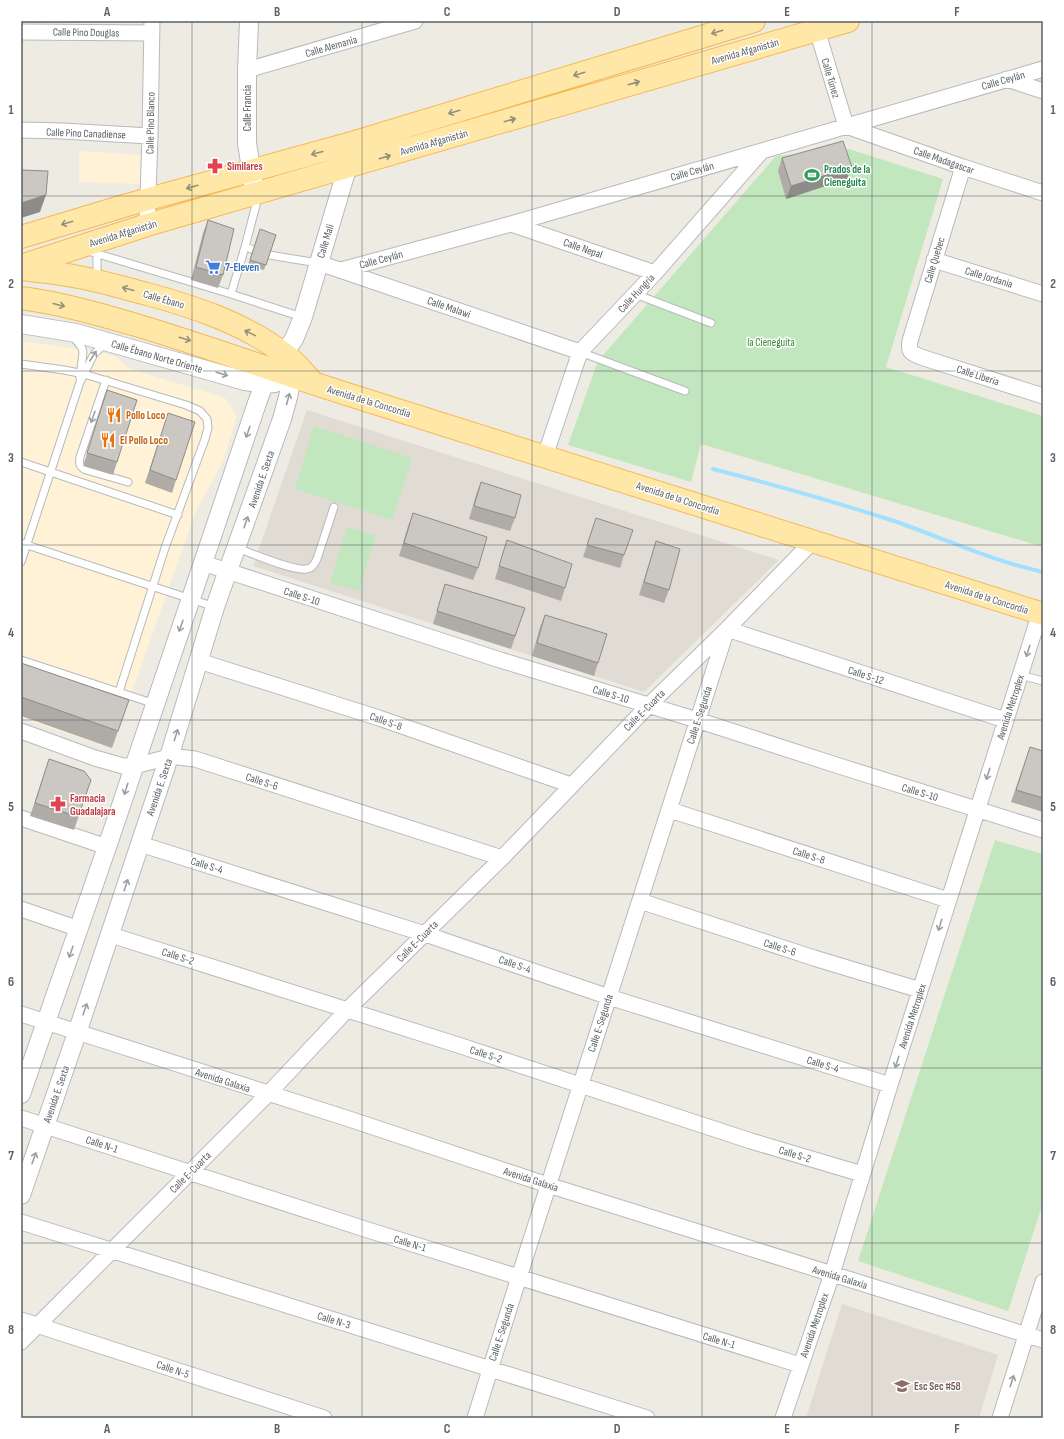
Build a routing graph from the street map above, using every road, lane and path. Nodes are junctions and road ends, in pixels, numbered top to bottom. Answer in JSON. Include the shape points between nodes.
{"nodes":[{"id":1,"x":249,"y":21,"type":"edge"},
{"id":2,"x":415,"y":21,"type":"edge"},
{"id":3,"x":754,"y":21,"type":"edge"},
{"id":4,"x":848,"y":21,"type":"edge"},
{"id":5,"x":815,"y":25,"type":"edge"},
{"id":6,"x":152,"y":27,"type":"edge"},
{"id":7,"x":21,"y":32,"type":"edge"},
{"id":8,"x":1043,"y":69,"type":"edge"},
{"id":9,"x":247,"y":70,"type":"junction"},
{"id":10,"x":1007,"y":79,"type":"junction"},
{"id":11,"x":1043,"y":92,"type":"edge"},
{"id":12,"x":846,"y":126,"type":"junction"},
{"id":13,"x":21,"y":130,"type":"edge"},
{"id":14,"x":150,"y":136,"type":"junction"},
{"id":15,"x":355,"y":142,"type":"junction"},
{"id":16,"x":763,"y":150,"type":"junction"},
{"id":17,"x":963,"y":167,"type":"junction"},
{"id":18,"x":348,"y":168,"type":"junction"},
{"id":19,"x":251,"y":171,"type":"junction"},
{"id":20,"x":1043,"y":193,"type":"edge"},
{"id":21,"x":255,"y":194,"type":"junction"},
{"id":22,"x":148,"y":200,"type":"junction"},
{"id":23,"x":512,"y":224,"type":"junction"},
{"id":24,"x":147,"y":225,"type":"junction"},
{"id":25,"x":21,"y":237,"type":"edge"},
{"id":26,"x":245,"y":247,"type":"junction"},
{"id":27,"x":76,"y":248,"type":"junction"},
{"id":28,"x":254,"y":250,"type":"edge"},
{"id":29,"x":97,"y":253,"type":"junction"},
{"id":30,"x":269,"y":255,"type":"edge"},
{"id":31,"x":934,"y":260,"type":"junction"},
{"id":32,"x":319,"y":263,"type":"junction"},
{"id":33,"x":21,"y":267,"type":"edge"},
{"id":34,"x":341,"y":270,"type":"junction"},
{"id":35,"x":655,"y":273,"type":"junction"},
{"id":36,"x":97,"y":281,"type":"junction"},
{"id":37,"x":231,"y":294,"type":"junction"},
{"id":38,"x":635,"y":294,"type":"junction"},
{"id":39,"x":1043,"y":294,"type":"edge"},
{"id":40,"x":21,"y":298,"type":"edge"},
{"id":41,"x":302,"y":317,"type":"junction"},
{"id":42,"x":711,"y":323,"type":"dead end"},
{"id":43,"x":21,"y":324,"type":"edge"},
{"id":44,"x":69,"y":332,"type":"junction"},
{"id":45,"x":107,"y":342,"type":"junction"},
{"id":46,"x":580,"y":352,"type":"junction"},
{"id":47,"x":912,"y":353,"type":"joint"},
{"id":48,"x":21,"y":364,"type":"edge"},
{"id":49,"x":288,"y":367,"type":"junction"},
{"id":50,"x":82,"y":374,"type":"junction"},
{"id":51,"x":106,"y":380,"type":"junction"},
{"id":52,"x":685,"y":391,"type":"dead end"},
{"id":53,"x":1043,"y":396,"type":"edge"},
{"id":54,"x":545,"y":456,"type":"junction"},
{"id":55,"x":21,"y":462,"type":"edge"},
{"id":56,"x":50,"y":473,"type":"junction"},
{"id":57,"x":128,"y":482,"type":"dead end"},
{"id":58,"x":334,"y":507,"type":"dead end"},
{"id":59,"x":178,"y":515,"type":"junction"},
{"id":60,"x":813,"y":541,"type":"junction"},
{"id":61,"x":24,"y":544,"type":"edge"},
{"id":62,"x":237,"y":548,"type":"junction"},
{"id":63,"x":21,"y":562,"type":"edge"},
{"id":64,"x":203,"y":563,"type":"junction"},
{"id":65,"x":228,"y":572,"type":"junction"},
{"id":66,"x":153,"y":586,"type":"junction"},
{"id":67,"x":191,"y":599,"type":"junction"},
{"id":68,"x":215,"y":607,"type":"junction"},
{"id":69,"x":1041,"y":614,"type":"edge"},
{"id":70,"x":727,"y":629,"type":"junction"},
{"id":71,"x":21,"y":660,"type":"edge"},
{"id":72,"x":200,"y":661,"type":"junction"},
{"id":73,"x":1020,"y":675,"type":"junction"},
{"id":74,"x":1043,"y":682,"type":"edge"},
{"id":75,"x":119,"y":692,"type":"junction"},
{"id":76,"x":155,"y":704,"type":"junction"},
{"id":77,"x":649,"y":705,"type":"junction"},
{"id":78,"x":697,"y":720,"type":"junction"},
{"id":79,"x":1006,"y":720,"type":"junction"},
{"id":80,"x":21,"y":731,"type":"edge"},
{"id":81,"x":169,"y":758,"type":"junction"},
{"id":82,"x":134,"y":766,"type":"junction"},
{"id":83,"x":571,"y":785,"type":"junction"},
{"id":84,"x":977,"y":809,"type":"junction"},
{"id":85,"x":670,"y":810,"type":"junction"},
{"id":86,"x":21,"y":818,"type":"edge"},
{"id":87,"x":1043,"y":830,"type":"edge"},
{"id":88,"x":140,"y":844,"type":"junction"},
{"id":89,"x":107,"y":847,"type":"junction"},
{"id":90,"x":502,"y":858,"type":"junction"},
{"id":91,"x":948,"y":900,"type":"junction"},
{"id":92,"x":640,"y":901,"type":"junction"},
{"id":93,"x":21,"y":909,"type":"edge"},
{"id":94,"x":79,"y":929,"type":"junction"},
{"id":95,"x":425,"y":934,"type":"junction"},
{"id":96,"x":110,"y":935,"type":"junction"},
{"id":97,"x":920,"y":990,"type":"junction"},
{"id":98,"x":609,"y":997,"type":"junction"},
{"id":99,"x":347,"y":1010,"type":"junction"},
{"id":100,"x":21,"y":1014,"type":"edge"},
{"id":101,"x":47,"y":1023,"type":"junction"},
{"id":102,"x":77,"y":1033,"type":"junction"},
{"id":103,"x":890,"y":1085,"type":"junction"},
{"id":104,"x":580,"y":1086,"type":"junction"},
{"id":105,"x":21,"y":1094,"type":"edge"},
{"id":106,"x":268,"y":1094,"type":"junction"},
{"id":107,"x":21,"y":1118,"type":"edge"},
{"id":108,"x":45,"y":1126,"type":"junction"},
{"id":109,"x":190,"y":1172,"type":"junction"},
{"id":110,"x":862,"y":1174,"type":"junction"},
{"id":111,"x":548,"y":1185,"type":"junction"},
{"id":112,"x":21,"y":1195,"type":"edge"},
{"id":113,"x":21,"y":1222,"type":"edge"},
{"id":114,"x":112,"y":1250,"type":"junction"},
{"id":115,"x":832,"y":1274,"type":"junction"},
{"id":116,"x":519,"y":1277,"type":"junction"},
{"id":117,"x":1043,"y":1282,"type":"edge"},
{"id":118,"x":21,"y":1320,"type":"edge"},
{"id":119,"x":37,"y":1325,"type":"junction"},
{"id":120,"x":1027,"y":1334,"type":"junction"},
{"id":121,"x":1043,"y":1340,"type":"edge"},
{"id":122,"x":21,"y":1342,"type":"edge"},
{"id":123,"x":800,"y":1365,"type":"junction"},
{"id":124,"x":490,"y":1368,"type":"junction"},
{"id":125,"x":324,"y":1418,"type":"edge"},
{"id":126,"x":475,"y":1418,"type":"edge"},
{"id":127,"x":647,"y":1418,"type":"edge"},
{"id":128,"x":783,"y":1418,"type":"edge"},
{"id":129,"x":1000,"y":1418,"type":"edge"}],
"edges":[{"from":1,"to":9,"type":"street","name":"Calle Francia"},
{"from":2,"to":9,"type":"street","name":"Calle Alemania"},
{"from":3,"to":15,"type":"main road","name":"Avenida Afganistán","one_way":true},
{"from":4,"to":5,"type":"main road","name":"Avenida Afganistán"},
{"from":5,"to":12,"type":"street","name":"Calle Túnez"},
{"from":18,"to":5,"type":"main road","name":"Avenida Afganistán","one_way":true},
{"from":6,"to":7,"type":"street","name":"Calle Pino Douglas"},
{"from":6,"to":14,"type":"street","name":"Calle Pino Blanco"},
{"from":8,"to":10,"type":"street","name":"Calle Ceylán"},
{"from":9,"to":19,"type":"street","name":"Calle Francia"},
{"from":10,"to":11,"type":"street"},
{"from":10,"to":12,"type":"street","name":"Calle Ceylán"},
{"from":12,"to":16,"type":"street","name":"Calle Ceylán"},
{"from":12,"to":17,"type":"street","name":"Calle Madagascar"},
{"from":13,"to":14,"type":"street","name":"Calle Pino Canadiense"},
{"from":14,"to":22,"type":"street","name":"Calle Pino Blanco"},
{"from":15,"to":18,"type":"street","name":"Calle Mali"},
{"from":15,"to":19,"type":"main road","name":"Avenida Afganistán","one_way":true},
{"from":16,"to":23,"type":"street","name":"Calle Ceylán"},
{"from":16,"to":35,"type":"street","name":"Calle Hungría"},
{"from":17,"to":20,"type":"street","name":"Calle Madagascar"},
{"from":17,"to":31,"type":"street","name":"Calle Quebec"},
{"from":18,"to":21,"type":"main road","name":"Avenida Afganistán"},
{"from":18,"to":32,"type":"street","name":"Calle Mali"},
{"from":19,"to":21,"type":"street","name":"Calle Francia"},
{"from":19,"to":22,"type":"main road","name":"Avenida Afganistán","one_way":true},
{"from":21,"to":24,"type":"main road","name":"Avenida Afganistán"},
{"from":21,"to":26,"type":"lane","via":[[256,204]]},
{"from":22,"to":24,"type":"street","name":"Calle Pino Blanco"},
{"from":22,"to":25,"type":"main road","name":"Avenida Afganistán","one_way":true},
{"from":23,"to":34,"type":"street","name":"Calle Ceylán"},
{"from":23,"to":35,"type":"street","name":"Calle Nepal"},
{"from":24,"to":27,"type":"main road","name":"Avenida Afganistán"},
{"from":26,"to":28,"type":"lane"},
{"from":26,"to":37,"type":"lane"},
{"from":27,"to":29,"type":"lane"},
{"from":27,"to":33,"type":"main road","name":"Avenida Afganistán"},
{"from":29,"to":36,"type":"lane"},
{"from":29,"to":37,"type":"lane"},
{"from":30,"to":32,"type":"lane"},
{"from":31,"to":39,"type":"street","name":"Calle Jordania"},
{"from":31,"to":47,"type":"street","name":"Calle Quebec","via":[[910,341],[909,348]]},
{"from":32,"to":34,"type":"street","name":"Calle Malawi"},
{"from":32,"to":41,"type":"street","name":"Calle Mali"},
{"from":33,"to":36,"type":"main road","name":"Calle Ébano"},
{"from":34,"to":46,"type":"street","name":"Calle Malawi"},
{"from":35,"to":38,"type":"street","name":"Calle Hungría"},
{"from":49,"to":36,"type":"main road","name":"Calle Ébano","one_way":true,"via":[[257,336],[226,320],[172,301]]},
{"from":37,"to":41,"type":"lane"},
{"from":38,"to":42,"type":"lane"},
{"from":38,"to":46,"type":"street","name":"Calle Hungría"},
{"from":40,"to":49,"type":"main road","one_way":true,"via":[[104,315]]},
{"from":41,"to":49,"type":"street","name":"Calle Mali"},
{"from":43,"to":44,"type":"street","name":"Calle Ébano Norte Oriente"},
{"from":44,"to":45,"type":"street","name":"Calle Ébano Norte Oriente"},
{"from":44,"to":50,"type":"lane","via":[[82,348]]},
{"from":45,"to":49,"type":"street","name":"Calle Ébano Norte Oriente","one_way":true,"via":[[245,381]]},
{"from":50,"to":45,"type":"lane","one_way":true,"via":[[94,354]]},
{"from":46,"to":52,"type":"lane"},
{"from":46,"to":54,"type":"street","name":"Calle Hungría"},
{"from":47,"to":53,"type":"street","name":"Calle Liberia"},
{"from":48,"to":50,"type":"lane"},
{"from":49,"to":54,"type":"main road","name":"Avenida de la Concordia"},
{"from":62,"to":49,"type":"street","name":"Avenida E. Sexta","one_way":true,"via":[[282,419]]},
{"from":49,"to":64,"type":"street","one_way":true},
{"from":50,"to":51,"type":"lane"},
{"from":50,"to":56,"type":"lane"},
{"from":51,"to":57,"type":"lane","one_way":true,"via":[[79,463],[83,469]]},
{"from":51,"to":59,"type":"lane","via":[[186,405],[200,411],[207,419],[205,439]]},
{"from":54,"to":60,"type":"main road","name":"Avenida de la Concordia"},
{"from":55,"to":56,"type":"lane"},
{"from":56,"to":59,"type":"lane"},
{"from":56,"to":61,"type":"lane"},
{"from":58,"to":62,"type":"lane","via":[[313,566],[307,569],[288,566]]},
{"from":59,"to":66,"type":"lane"},
{"from":60,"to":69,"type":"main road","name":"Avenida de la Concordia"},
{"from":60,"to":70,"type":"street","name":"Calle E-Cuarta"},
{"from":61,"to":63,"type":"lane"},
{"from":61,"to":66,"type":"lane"},
{"from":62,"to":65,"type":"street","name":"Avenida E. Sexta"},
{"from":64,"to":65,"type":"street","name":"Calle S-10"},
{"from":64,"to":67,"type":"street"},
{"from":65,"to":68,"type":"street","name":"Avenida E. Sexta"},
{"from":65,"to":77,"type":"street","name":"Calle S-10","via":[[497,660]]},
{"from":66,"to":67,"type":"lane"},
{"from":66,"to":75,"type":"lane"},
{"from":67,"to":68,"type":"lane"},
{"from":67,"to":76,"type":"street","one_way":true},
{"from":68,"to":72,"type":"street","name":"Avenida E. Sexta"},
{"from":69,"to":73,"type":"street","name":"Avenida Metroplex","one_way":true},
{"from":70,"to":77,"type":"street","name":"Calle E-Cuarta"},
{"from":70,"to":78,"type":"street","name":"Calle E-Segunda"},
{"from":70,"to":79,"type":"street","name":"Calle S-12"},
{"from":71,"to":75,"type":"lane"},
{"from":81,"to":72,"type":"street","name":"Avenida E. Sexta","one_way":true},
{"from":72,"to":83,"type":"street","name":"Calle S-8","via":[[379,718]]},
{"from":73,"to":74,"type":"lane"},
{"from":73,"to":79,"type":"street","name":"Avenida Metroplex"},
{"from":75,"to":76,"type":"lane"},
{"from":76,"to":82,"type":"street"},
{"from":77,"to":78,"type":"street","name":"Calle S-10"},
{"from":77,"to":83,"type":"street","name":"Calle E-Cuarta"},
{"from":78,"to":84,"type":"street","name":"Calle S-10"},
{"from":78,"to":85,"type":"street","name":"Calle E-Segunda"},
{"from":79,"to":84,"type":"street","name":"Avenida Metroplex","one_way":true},
{"from":80,"to":82,"type":"street","name":"Calle S-6","via":[[111,764]]},
{"from":81,"to":82,"type":"street","name":"Calle S-6"},
{"from":81,"to":88,"type":"street","name":"Avenida E. Sexta"},
{"from":81,"to":90,"type":"street","name":"Calle S-6","via":[[195,759]]},
{"from":82,"to":89,"type":"street","one_way":true},
{"from":83,"to":90,"type":"street","name":"Calle E-Cuarta"},
{"from":84,"to":87,"type":"street","name":"Calle S-10"},
{"from":84,"to":91,"type":"street","name":"Avenida Metroplex"},
{"from":85,"to":91,"type":"street","name":"Calle S-8"},
{"from":85,"to":92,"type":"street","name":"Calle E-Segunda"},
{"from":86,"to":89,"type":"street"},
{"from":88,"to":95,"type":"street","name":"Calle S-4"},
{"from":96,"to":88,"type":"street","name":"Avenida E. Sexta","one_way":true},
{"from":89,"to":94,"type":"street"},
{"from":90,"to":95,"type":"street","name":"Calle E-Cuarta"},
{"from":91,"to":97,"type":"street","name":"Avenida Metroplex","one_way":true},
{"from":92,"to":97,"type":"street","name":"Calle S-6"},
{"from":92,"to":98,"type":"street","name":"Calle E-Segunda"},
{"from":93,"to":94,"type":"street"},
{"from":94,"to":101,"type":"street","one_way":true},
{"from":95,"to":98,"type":"street","name":"Calle S-4"},
{"from":95,"to":99,"type":"street","name":"Calle E-Cuarta"},
{"from":96,"to":99,"type":"street","name":"Calle S-2"},
{"from":102,"to":96,"type":"street","name":"Avenida E. Sexta","one_way":true},
{"from":97,"to":103,"type":"street","name":"Avenida Metroplex","one_way":true},
{"from":98,"to":103,"type":"street","name":"Calle S-4"},
{"from":98,"to":104,"type":"street","name":"Calle E-Segunda"},
{"from":99,"to":104,"type":"street","name":"Calle S-2"},
{"from":99,"to":106,"type":"street","name":"Calle E-Cuarta"},
{"from":100,"to":101,"type":"street","name":"Avenida Galaxia"},
{"from":101,"to":102,"type":"street","name":"Avenida Galaxia"},
{"from":101,"to":105,"type":"street"},
{"from":102,"to":106,"type":"street","name":"Avenida Galaxia"},
{"from":102,"to":108,"type":"street","name":"Avenida E. Sexta"},
{"from":103,"to":110,"type":"street","name":"Avenida Metroplex"},
{"from":104,"to":110,"type":"street","name":"Calle S-2"},
{"from":104,"to":111,"type":"street","name":"Calle E-Segunda"},
{"from":106,"to":109,"type":"street","name":"Calle E-Cuarta"},
{"from":106,"to":111,"type":"street","name":"Avenida Galaxia"},
{"from":107,"to":108,"type":"street","name":"Calle N-1"},
{"from":108,"to":109,"type":"street","name":"Calle N-1"},
{"from":112,"to":108,"type":"street","name":"Avenida E. Sexta","one_way":true},
{"from":109,"to":114,"type":"street","name":"Calle E-Cuarta"},
{"from":109,"to":116,"type":"street","name":"Calle N-1"},
{"from":110,"to":115,"type":"street","name":"Avenida Metroplex"},
{"from":111,"to":115,"type":"street","name":"Avenida Galaxia"},
{"from":111,"to":116,"type":"street","name":"Calle E-Segunda"},
{"from":113,"to":114,"type":"street","name":"Calle N-3"},
{"from":114,"to":119,"type":"street","name":"Calle E-Cuarta"},
{"from":114,"to":124,"type":"street","name":"Calle N-3"},
{"from":115,"to":120,"type":"street","name":"Avenida Galaxia"},
{"from":115,"to":123,"type":"street","name":"Avenida Metroplex"},
{"from":116,"to":123,"type":"street","name":"Calle N-1"},
{"from":116,"to":124,"type":"street","name":"Calle E-Segunda"},
{"from":117,"to":120,"type":"street"},
{"from":118,"to":119,"type":"street","name":"Calle N-5"},
{"from":119,"to":122,"type":"street","name":"Calle E-Cuarta"},
{"from":119,"to":125,"type":"street","name":"Calle N-5"},
{"from":120,"to":121,"type":"street","name":"Avenida Galaxia"},
{"from":129,"to":120,"type":"street","one_way":true},
{"from":123,"to":128,"type":"street","name":"Avenida Metroplex"},
{"from":124,"to":126,"type":"street","name":"Calle E-Segunda"},
{"from":124,"to":127,"type":"street","name":"Calle N-3"}]}
